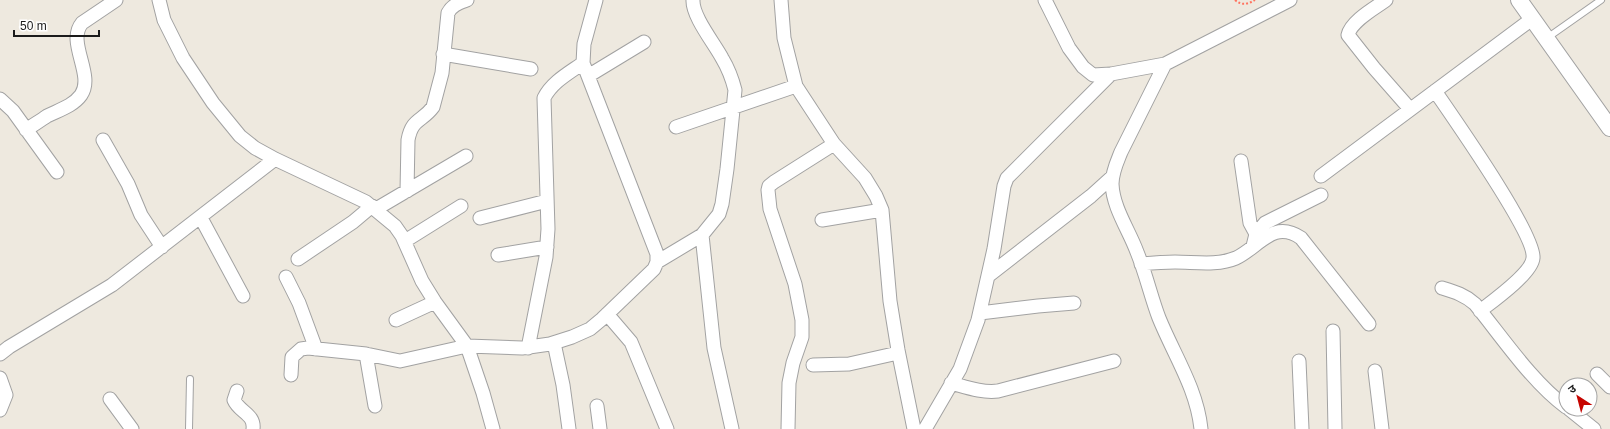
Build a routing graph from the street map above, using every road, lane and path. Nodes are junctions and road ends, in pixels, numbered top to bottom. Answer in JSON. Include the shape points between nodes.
{"nodes":[{"id":1,"x":116,"y":0,"type":"edge"},
{"id":2,"x":159,"y":0,"type":"edge"},
{"id":3,"x":466,"y":0,"type":"edge"},
{"id":4,"x":596,"y":0,"type":"edge"},
{"id":5,"x":693,"y":0,"type":"edge"},
{"id":6,"x":781,"y":0,"type":"edge"},
{"id":7,"x":1045,"y":0,"type":"edge"},
{"id":8,"x":1236,"y":0,"type":"edge"},
{"id":9,"x":1255,"y":0,"type":"edge"},
{"id":10,"x":1290,"y":0,"type":"edge"},
{"id":11,"x":1386,"y":0,"type":"edge"},
{"id":12,"x":1519,"y":0,"type":"edge"},
{"id":13,"x":1601,"y":0,"type":"edge"},
{"id":14,"x":1532,"y":19,"type":"junction"},
{"id":15,"x":1546,"y":38,"type":"junction"},
{"id":16,"x":644,"y":42,"type":"dead end"},
{"id":17,"x":444,"y":54,"type":"junction"},
{"id":18,"x":583,"y":63,"type":"junction"},
{"id":19,"x":1165,"y":64,"type":"junction"},
{"id":20,"x":531,"y":69,"type":"dead end"},
{"id":21,"x":1111,"y":74,"type":"junction"},
{"id":22,"x":588,"y":76,"type":"junction"},
{"id":23,"x":796,"y":86,"type":"junction"},
{"id":24,"x":1435,"y":91,"type":"junction"},
{"id":25,"x":0,"y":99,"type":"edge"},
{"id":26,"x":734,"y":107,"type":"junction"},
{"id":27,"x":1410,"y":109,"type":"junction"},
{"id":28,"x":676,"y":127,"type":"dead end"},
{"id":29,"x":1610,"y":127,"type":"edge"},
{"id":30,"x":26,"y":130,"type":"junction"},
{"id":31,"x":103,"y":140,"type":"dead end"},
{"id":32,"x":834,"y":144,"type":"junction"},
{"id":33,"x":466,"y":156,"type":"dead end"},
{"id":34,"x":275,"y":159,"type":"junction"},
{"id":35,"x":1241,"y":161,"type":"dead end"},
{"id":36,"x":56,"y":172,"type":"dead end"},
{"id":37,"x":1321,"y":176,"type":"dead end"},
{"id":38,"x":1112,"y":177,"type":"junction"},
{"id":39,"x":407,"y":191,"type":"junction"},
{"id":40,"x":1321,"y":195,"type":"dead end"},
{"id":41,"x":547,"y":201,"type":"junction"},
{"id":42,"x":461,"y":206,"type":"dead end"},
{"id":43,"x":374,"y":208,"type":"junction"},
{"id":44,"x":882,"y":210,"type":"junction"},
{"id":45,"x":200,"y":218,"type":"junction"},
{"id":46,"x":480,"y":218,"type":"dead end"},
{"id":47,"x":822,"y":220,"type":"dead end"},
{"id":48,"x":702,"y":235,"type":"junction"},
{"id":49,"x":1255,"y":240,"type":"junction"},
{"id":50,"x":404,"y":241,"type":"junction"},
{"id":51,"x":162,"y":247,"type":"junction"},
{"id":52,"x":547,"y":247,"type":"junction"},
{"id":53,"x":498,"y":255,"type":"dead end"},
{"id":54,"x":298,"y":259,"type":"dead end"},
{"id":55,"x":657,"y":262,"type":"junction"},
{"id":56,"x":1141,"y":264,"type":"junction"},
{"id":57,"x":988,"y":276,"type":"junction"},
{"id":58,"x":286,"y":277,"type":"dead end"},
{"id":59,"x":1442,"y":288,"type":"dead end"},
{"id":60,"x":243,"y":296,"type":"dead end"},
{"id":61,"x":435,"y":302,"type":"junction"},
{"id":62,"x":1074,"y":303,"type":"dead end"},
{"id":63,"x":1480,"y":311,"type":"junction"},
{"id":64,"x":980,"y":313,"type":"junction"},
{"id":65,"x":608,"y":314,"type":"junction"},
{"id":66,"x":396,"y":320,"type":"dead end"},
{"id":67,"x":1369,"y":324,"type":"dead end"},
{"id":68,"x":1333,"y":331,"type":"dead end"},
{"id":69,"x":554,"y":343,"type":"junction"},
{"id":70,"x":467,"y":346,"type":"junction"},
{"id":71,"x":528,"y":348,"type":"junction"},
{"id":72,"x":316,"y":349,"type":"junction"},
{"id":73,"x":898,"y":353,"type":"junction"},
{"id":74,"x":0,"y":354,"type":"edge"},
{"id":75,"x":366,"y":354,"type":"junction"},
{"id":76,"x":1114,"y":361,"type":"dead end"},
{"id":77,"x":1299,"y":361,"type":"dead end"},
{"id":78,"x":813,"y":365,"type":"dead end"},
{"id":79,"x":1375,"y":371,"type":"dead end"},
{"id":80,"x":1597,"y":374,"type":"dead end"},
{"id":81,"x":291,"y":375,"type":"dead end"},
{"id":82,"x":0,"y":378,"type":"edge"},
{"id":83,"x":190,"y":378,"type":"dead end"},
{"id":84,"x":951,"y":382,"type":"junction"},
{"id":85,"x":1610,"y":387,"type":"edge"},
{"id":86,"x":237,"y":392,"type":"dead end"},
{"id":87,"x":110,"y":399,"type":"dead end"},
{"id":88,"x":1558,"y":400,"type":"edge"},
{"id":89,"x":375,"y":406,"type":"dead end"},
{"id":90,"x":596,"y":406,"type":"dead end"},
{"id":91,"x":0,"y":410,"type":"edge"},
{"id":92,"x":1579,"y":417,"type":"edge"},
{"id":93,"x":132,"y":429,"type":"edge"},
{"id":94,"x":189,"y":429,"type":"edge"},
{"id":95,"x":253,"y":429,"type":"edge"},
{"id":96,"x":493,"y":429,"type":"edge"},
{"id":97,"x":569,"y":429,"type":"edge"},
{"id":98,"x":600,"y":429,"type":"edge"},
{"id":99,"x":668,"y":429,"type":"edge"},
{"id":100,"x":732,"y":429,"type":"edge"},
{"id":101,"x":788,"y":429,"type":"edge"},
{"id":102,"x":914,"y":429,"type":"edge"},
{"id":103,"x":925,"y":429,"type":"edge"},
{"id":104,"x":1201,"y":429,"type":"edge"},
{"id":105,"x":1302,"y":429,"type":"edge"},
{"id":106,"x":1335,"y":429,"type":"edge"},
{"id":107,"x":1382,"y":429,"type":"edge"},
{"id":108,"x":1594,"y":429,"type":"edge"}],
"edges":[{"from":1,"to":30,"type":"street","via":[[78,28],[78,45],[85,81],[85,89],[81,96]]},
{"from":2,"to":34,"type":"street","via":[[164,20],[183,58],[213,103],[240,136]]},
{"from":3,"to":17,"type":"street","via":[[454,5],[448,13]]},
{"from":4,"to":18,"type":"street","via":[[584,44]]},
{"from":5,"to":26,"type":"street","via":[[695,11],[732,79],[735,90]]},
{"from":6,"to":23,"type":"street","via":[[784,38]]},
{"from":7,"to":21,"type":"street","via":[[1069,48],[1083,67],[1093,75]]},
{"from":8,"to":9,"type":"path","via":[[1242,4],[1249,4]]},
{"from":10,"to":19,"type":"street"},
{"from":11,"to":27,"type":"street","via":[[1355,23],[1348,35]]},
{"from":12,"to":14,"type":"street"},
{"from":13,"to":15,"type":"lane"},
{"from":14,"to":15,"type":"street"},
{"from":14,"to":24,"type":"street"},
{"from":15,"to":29,"type":"street"},
{"from":16,"to":22,"type":"street"},
{"from":17,"to":20,"type":"street"},
{"from":17,"to":39,"type":"street","via":[[433,107],[412,125],[409,132]]},
{"from":18,"to":22,"type":"street"},
{"from":18,"to":41,"type":"street","via":[[555,83],[544,98]]},
{"from":19,"to":21,"type":"street"},
{"from":19,"to":38,"type":"street","via":[[1121,152]]},
{"from":21,"to":57,"type":"street","via":[[1007,178]]},
{"from":22,"to":55,"type":"street","via":[[657,254]]},
{"from":23,"to":26,"type":"street"},
{"from":23,"to":32,"type":"street"},
{"from":24,"to":27,"type":"street"},
{"from":24,"to":63,"type":"street","via":[[1495,181],[1527,236],[1533,252],[1529,268]]},
{"from":25,"to":30,"type":"street","via":[[13,111]]},
{"from":26,"to":28,"type":"street"},
{"from":26,"to":48,"type":"street","via":[[722,204],[719,214]]},
{"from":27,"to":37,"type":"street"},
{"from":30,"to":36,"type":"street"},
{"from":31,"to":51,"type":"street","via":[[128,184],[141,214]]},
{"from":32,"to":44,"type":"street","via":[[865,178]]},
{"from":32,"to":101,"type":"street","via":[[774,182],[768,190],[770,209],[795,284],[802,320],[802,338],[788,383]]},
{"from":33,"to":39,"type":"street"},
{"from":34,"to":43,"type":"street"},
{"from":34,"to":45,"type":"street"},
{"from":35,"to":49,"type":"street"},
{"from":38,"to":56,"type":"street","via":[[1116,203]]},
{"from":38,"to":57,"type":"street"},
{"from":39,"to":43,"type":"street"},
{"from":40,"to":49,"type":"street","via":[[1270,219],[1260,227]]},
{"from":41,"to":46,"type":"street"},
{"from":41,"to":52,"type":"street"},
{"from":42,"to":50,"type":"street"},
{"from":43,"to":50,"type":"street","via":[[395,226]]},
{"from":43,"to":54,"type":"street"},
{"from":44,"to":47,"type":"street"},
{"from":44,"to":73,"type":"street","via":[[890,302]]},
{"from":45,"to":51,"type":"street"},
{"from":45,"to":60,"type":"street"},
{"from":48,"to":55,"type":"street"},
{"from":48,"to":100,"type":"street","via":[[714,348]]},
{"from":49,"to":56,"type":"street","via":[[1236,258],[1224,261]]},
{"from":49,"to":67,"type":"street","via":[[1283,231],[1294,233],[1301,238]]},
{"from":50,"to":61,"type":"street","via":[[422,281]]},
{"from":51,"to":74,"type":"street","via":[[112,285],[9,346]]},
{"from":52,"to":53,"type":"street"},
{"from":52,"to":71,"type":"street"},
{"from":55,"to":65,"type":"street","via":[[644,280]]},
{"from":56,"to":104,"type":"street","via":[[1156,310],[1186,376],[1197,407]]},
{"from":57,"to":64,"type":"street"},
{"from":58,"to":72,"type":"street"},
{"from":59,"to":63,"type":"street","via":[[1468,298]]},
{"from":61,"to":66,"type":"street"},
{"from":61,"to":70,"type":"street"},
{"from":62,"to":64,"type":"street"},
{"from":63,"to":88,"type":"street","via":[[1545,389]]},
{"from":64,"to":84,"type":"street","via":[[960,369]]},
{"from":65,"to":69,"type":"street","via":[[590,329]]},
{"from":65,"to":99,"type":"street","via":[[631,342]]},
{"from":68,"to":106,"type":"street"},
{"from":69,"to":71,"type":"street"},
{"from":69,"to":97,"type":"street"},
{"from":70,"to":71,"type":"street"},
{"from":70,"to":75,"type":"street","via":[[400,361]]},
{"from":70,"to":96,"type":"street"},
{"from":72,"to":75,"type":"street"},
{"from":72,"to":81,"type":"street","via":[[301,349],[296,352],[292,357]]},
{"from":73,"to":78,"type":"street","via":[[849,364]]},
{"from":73,"to":102,"type":"street"},
{"from":75,"to":89,"type":"street"},
{"from":76,"to":84,"type":"street","via":[[998,391],[990,392]]},
{"from":77,"to":105,"type":"street"},
{"from":79,"to":107,"type":"street"},
{"from":80,"to":85,"type":"street"},
{"from":82,"to":91,"type":"street","via":[[6,395]]},
{"from":83,"to":94,"type":"lane"},
{"from":84,"to":103,"type":"street"},
{"from":86,"to":95,"type":"street","via":[[234,400],[252,420]]},
{"from":87,"to":93,"type":"street"},
{"from":90,"to":98,"type":"street"},
{"from":92,"to":108,"type":"street"}]}
